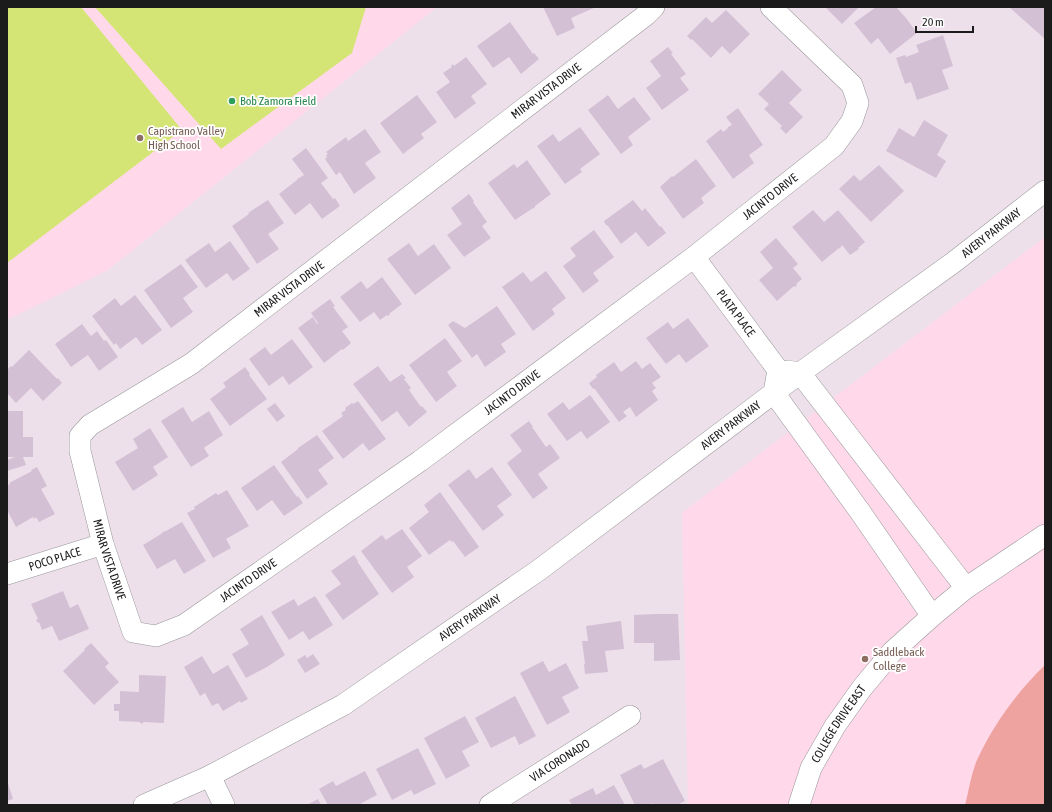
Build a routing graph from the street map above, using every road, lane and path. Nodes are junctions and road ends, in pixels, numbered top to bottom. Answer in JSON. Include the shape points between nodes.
{"nodes":[{"id":1,"x":654,"y":7,"type":"edge"},
{"id":2,"x":771,"y":7,"type":"edge"},
{"id":3,"x":1045,"y":191,"type":"edge"},
{"id":4,"x":694,"y":257,"type":"junction"},
{"id":5,"x":778,"y":370,"type":"junction"},
{"id":6,"x":800,"y":373,"type":"junction"},
{"id":7,"x":774,"y":393,"type":"junction"},
{"id":8,"x":1045,"y":534,"type":"edge"},
{"id":9,"x":103,"y":544,"type":"junction"},
{"id":10,"x":7,"y":574,"type":"edge"},
{"id":11,"x":966,"y":588,"type":"junction"},
{"id":12,"x":932,"y":616,"type":"junction"},
{"id":13,"x":133,"y":632,"type":"joint"},
{"id":14,"x":630,"y":716,"type":"dead end"},
{"id":15,"x":210,"y":776,"type":"junction"},
{"id":16,"x":144,"y":805,"type":"edge"},
{"id":17,"x":224,"y":805,"type":"edge"},
{"id":18,"x":490,"y":805,"type":"edge"},
{"id":19,"x":799,"y":805,"type":"edge"}],
"edges":[{"from":1,"to":9,"type":"street","name":"MIRAR VISTA DRIVE","via":[[191,364],[90,425],[80,436],[80,451]]},
{"from":2,"to":4,"type":"street","name":"JACINTO DRIVE","via":[[852,85],[858,103],[852,121],[834,146]]},
{"from":3,"to":6,"type":"street","name":"AVERY PARKWAY","via":[[954,262]]},
{"from":4,"to":5,"type":"street","name":"PLATA PLACE"},
{"from":4,"to":13,"type":"street","name":"JACINTO DRIVE","via":[[420,461],[184,625],[156,636]]},
{"from":5,"to":6,"type":"street"},
{"from":5,"to":7,"type":"street"},
{"from":6,"to":7,"type":"street","name":"AVERY PARKWAY"},
{"from":6,"to":11,"type":"street"},
{"from":7,"to":12,"type":"street"},
{"from":7,"to":15,"type":"street","name":"AVERY PARKWAY","via":[[539,570],[343,705]]},
{"from":8,"to":11,"type":"street","name":"COLLEGE DRIVE EAST"},
{"from":9,"to":10,"type":"street","name":"POCO PLACE"},
{"from":9,"to":13,"type":"street","name":"MIRAR VISTA DRIVE"},
{"from":11,"to":12,"type":"street","name":"COLLEGE DRIVE EAST"},
{"from":12,"to":19,"type":"street","name":"COLLEGE DRIVE EAST","via":[[892,652],[835,726],[811,768]]},
{"from":14,"to":18,"type":"street","name":"VIA CORONADO"},
{"from":15,"to":16,"type":"street","name":"AVERY PARKWAY"},
{"from":15,"to":17,"type":"street"}]}
